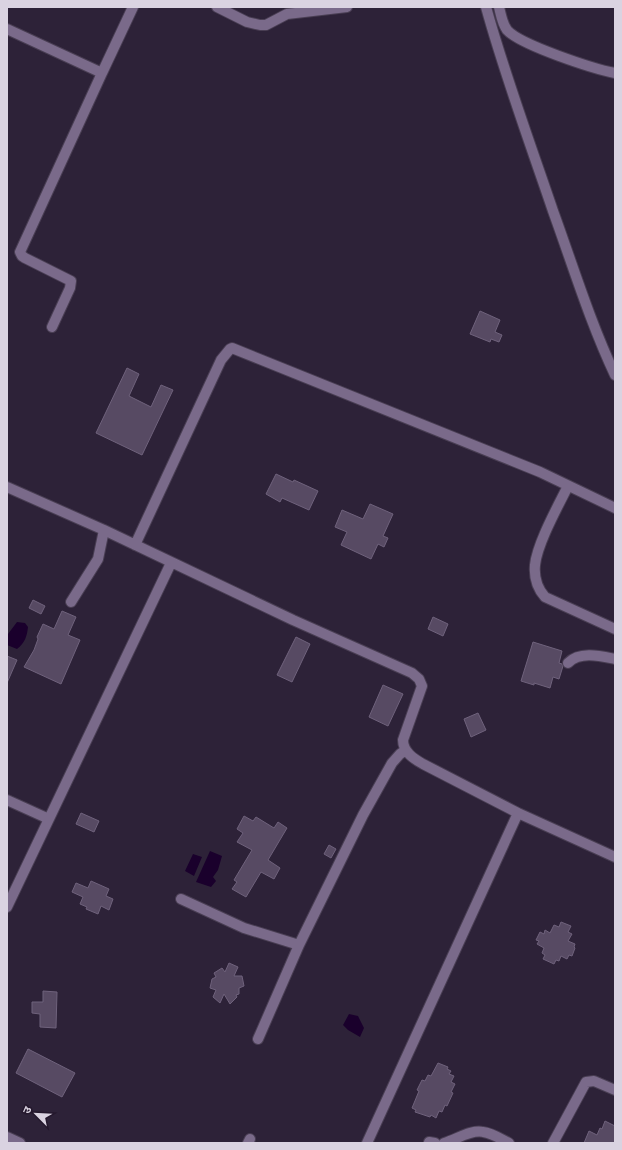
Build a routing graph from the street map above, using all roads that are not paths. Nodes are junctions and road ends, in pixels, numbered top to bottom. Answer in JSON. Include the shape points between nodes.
{"nodes":[{"id":1,"x":133,"y":7,"type":"edge"},
{"id":2,"x":217,"y":7,"type":"edge"},
{"id":3,"x":347,"y":7,"type":"edge"},
{"id":4,"x":486,"y":7,"type":"edge"},
{"id":5,"x":499,"y":7,"type":"edge"},
{"id":6,"x":7,"y":29,"type":"edge"},
{"id":7,"x":102,"y":73,"type":"junction"},
{"id":8,"x":615,"y":73,"type":"edge"},
{"id":9,"x":52,"y":327,"type":"dead end"},
{"id":10,"x":615,"y":375,"type":"edge"},
{"id":11,"x":568,"y":486,"type":"junction"},
{"id":12,"x":7,"y":487,"type":"edge"},
{"id":13,"x":615,"y":508,"type":"edge"},
{"id":14,"x":104,"y":530,"type":"junction"},
{"id":15,"x":135,"y":545,"type":"junction"},
{"id":16,"x":171,"y":563,"type":"junction"},
{"id":17,"x":71,"y":602,"type":"dead end"},
{"id":18,"x":615,"y":628,"type":"edge"},
{"id":19,"x":615,"y":659,"type":"edge"},
{"id":20,"x":568,"y":663,"type":"dead end"},
{"id":21,"x":406,"y":750,"type":"junction"},
{"id":22,"x":7,"y":800,"type":"edge"},
{"id":23,"x":518,"y":813,"type":"junction"},
{"id":24,"x":49,"y":819,"type":"junction"},
{"id":25,"x":615,"y":857,"type":"edge"},
{"id":26,"x":182,"y":899,"type":"dead end"},
{"id":27,"x":7,"y":907,"type":"edge"},
{"id":28,"x":299,"y":945,"type":"junction"},
{"id":29,"x":258,"y":1039,"type":"dead end"},
{"id":30,"x":615,"y":1090,"type":"edge"},
{"id":31,"x":7,"y":1137,"type":"edge"},
{"id":32,"x":20,"y":1143,"type":"edge"},
{"id":33,"x":367,"y":1143,"type":"edge"},
{"id":34,"x":444,"y":1143,"type":"edge"},
{"id":35,"x":509,"y":1143,"type":"edge"},
{"id":36,"x":553,"y":1143,"type":"edge"}],
"edges":[{"from":1,"to":7,"type":"street"},
{"from":2,"to":3,"type":"street","via":[[247,22],[266,25],[287,14]]},
{"from":4,"to":10,"type":"street","via":[[569,255],[604,353]]},
{"from":5,"to":8,"type":"street","via":[[503,24],[513,36],[586,66]]},
{"from":6,"to":7,"type":"street"},
{"from":7,"to":9,"type":"street","via":[[20,252],[22,256],[71,281]]},
{"from":11,"to":13,"type":"street"},
{"from":11,"to":15,"type":"street","via":[[540,472],[232,348],[221,360]]},
{"from":11,"to":18,"type":"street","via":[[537,555],[536,582],[545,596]]},
{"from":12,"to":14,"type":"street"},
{"from":14,"to":15,"type":"street"},
{"from":14,"to":17,"type":"street","via":[[98,559]]},
{"from":15,"to":16,"type":"street"},
{"from":16,"to":21,"type":"street","via":[[412,673],[422,686],[404,733],[403,745]]},
{"from":16,"to":24,"type":"street"},
{"from":19,"to":20,"type":"street","via":[[591,655]]},
{"from":21,"to":23,"type":"street","via":[[423,764]]},
{"from":21,"to":28,"type":"street","via":[[392,763],[381,782]]},
{"from":22,"to":24,"type":"street"},
{"from":23,"to":25,"type":"street"},
{"from":23,"to":33,"type":"street"},
{"from":24,"to":27,"type":"street"},
{"from":26,"to":28,"type":"street","via":[[253,931]]},
{"from":28,"to":29,"type":"street"},
{"from":30,"to":36,"type":"street","via":[[594,1081],[586,1082]]},
{"from":31,"to":32,"type":"street"},
{"from":34,"to":35,"type":"street","via":[[481,1131]]}]}
